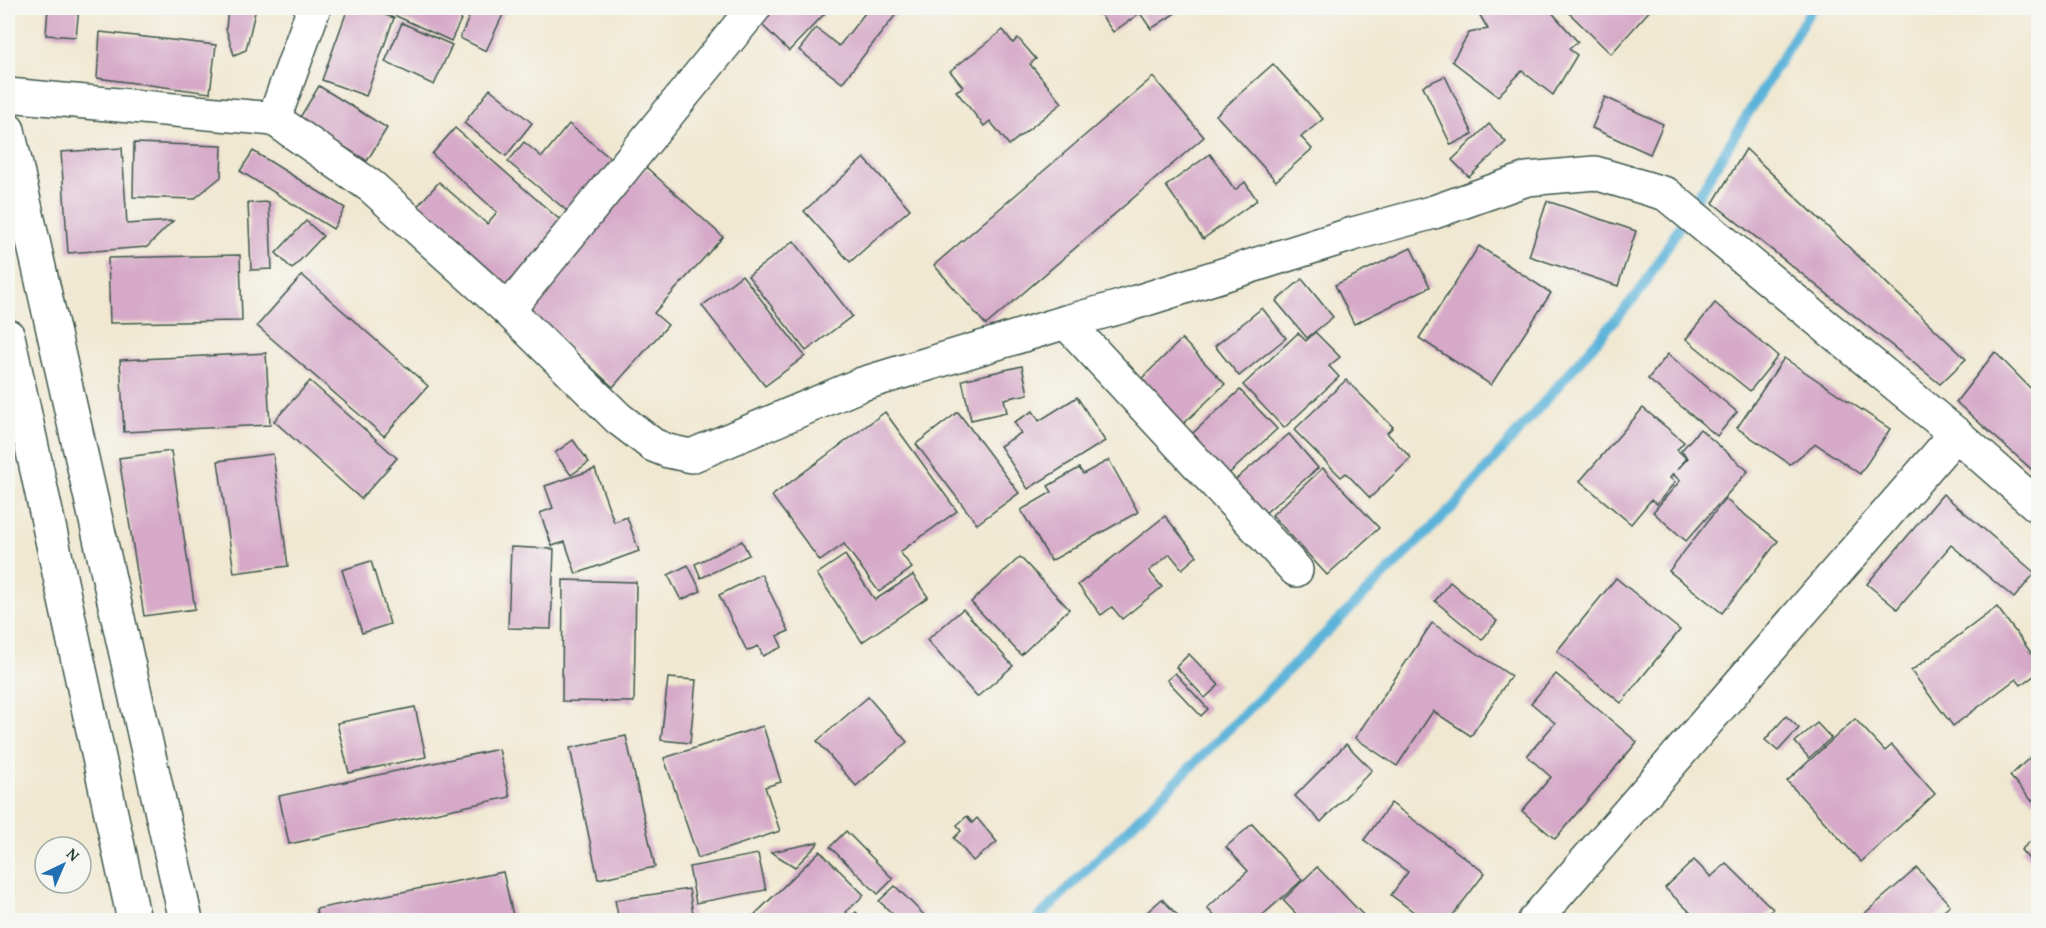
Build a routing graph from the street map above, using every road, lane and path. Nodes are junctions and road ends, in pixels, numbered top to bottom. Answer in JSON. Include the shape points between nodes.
{"nodes":[{"id":1,"x":314,"y":8,"type":"edge"},
{"id":2,"x":753,"y":8,"type":"edge"},
{"id":3,"x":8,"y":95,"type":"edge"},
{"id":4,"x":274,"y":119,"type":"junction"},
{"id":5,"x":8,"y":130,"type":"edge"},
{"id":6,"x":508,"y":310,"type":"junction"},
{"id":7,"x":1065,"y":322,"type":"junction"},
{"id":8,"x":8,"y":336,"type":"edge"},
{"id":9,"x":13,"y":387,"type":"edge"},
{"id":10,"x":1956,"y":434,"type":"junction"},
{"id":11,"x":2038,"y":506,"type":"edge"},
{"id":12,"x":1296,"y":570,"type":"dead end"},
{"id":13,"x":134,"y":921,"type":"edge"},
{"id":14,"x":186,"y":921,"type":"edge"},
{"id":15,"x":1535,"y":921,"type":"edge"}],
"edges":[{"from":1,"to":4,"type":"street"},
{"from":2,"to":6,"type":"street"},
{"from":3,"to":4,"type":"street"},
{"from":4,"to":6,"type":"street","via":[[372,187]]},
{"from":5,"to":14,"type":"street"},
{"from":6,"to":7,"type":"street","via":[[618,418],[653,445],[691,456],[862,384]]},
{"from":7,"to":10,"type":"street","via":[[1434,212],[1527,179],[1595,174],[1666,194]]},
{"from":7,"to":12,"type":"street"},
{"from":8,"to":9,"type":"street"},
{"from":9,"to":13,"type":"street"},
{"from":10,"to":11,"type":"street"},
{"from":10,"to":15,"type":"street"}]}
